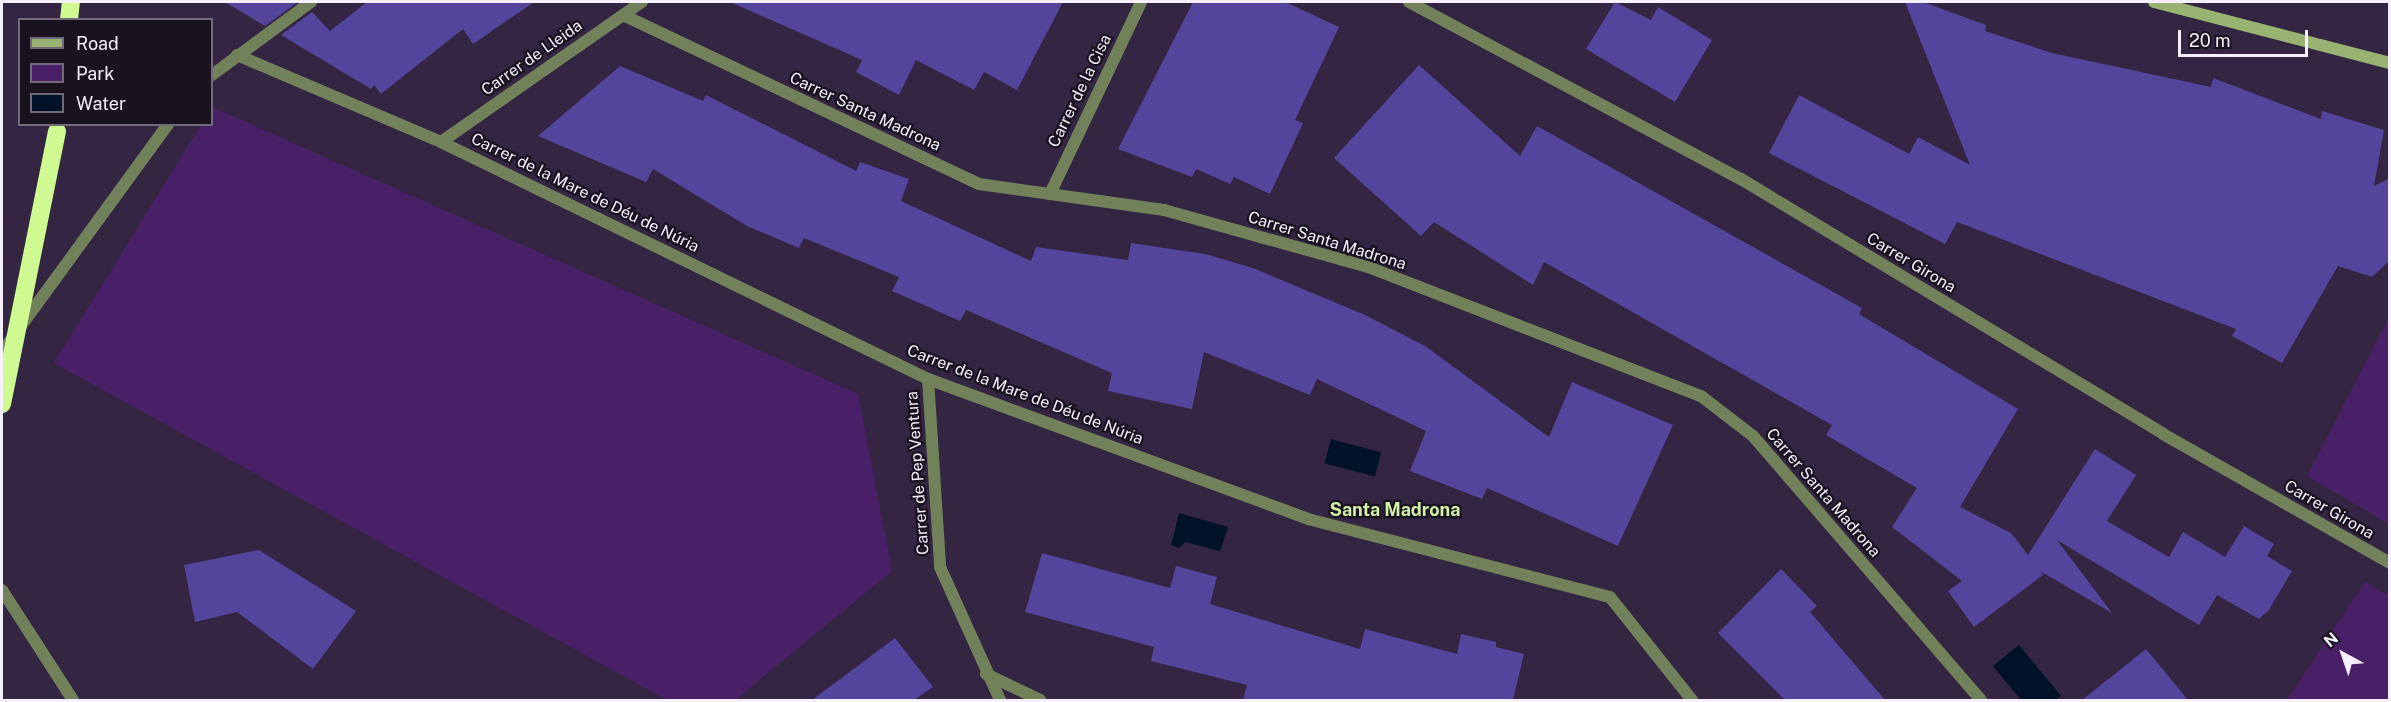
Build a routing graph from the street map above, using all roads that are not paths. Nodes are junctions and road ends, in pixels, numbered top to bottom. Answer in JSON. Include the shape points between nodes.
{"nodes":[{"id":1,"x":71,"y":2,"type":"edge"},
{"id":2,"x":311,"y":2,"type":"edge"},
{"id":3,"x":642,"y":2,"type":"edge"},
{"id":4,"x":1141,"y":2,"type":"edge"},
{"id":5,"x":1409,"y":2,"type":"edge"},
{"id":6,"x":2154,"y":2,"type":"edge"},
{"id":7,"x":623,"y":15,"type":"junction"},
{"id":8,"x":69,"y":18,"type":"edge"},
{"id":9,"x":237,"y":55,"type":"junction"},
{"id":10,"x":2390,"y":63,"type":"edge"},
{"id":11,"x":213,"y":74,"type":"edge"},
{"id":12,"x":167,"y":126,"type":"edge"},
{"id":13,"x":57,"y":128,"type":"edge"},
{"id":14,"x":441,"y":142,"type":"junction"},
{"id":15,"x":1050,"y":194,"type":"junction"},
{"id":16,"x":2,"y":352,"type":"edge"},
{"id":17,"x":928,"y":379,"type":"junction"},
{"id":18,"x":2,"y":404,"type":"edge"},
{"id":19,"x":2390,"y":563,"type":"edge"},
{"id":20,"x":2,"y":590,"type":"edge"},
{"id":21,"x":986,"y":674,"type":"junction"},
{"id":22,"x":73,"y":700,"type":"edge"},
{"id":23,"x":1000,"y":700,"type":"edge"},
{"id":24,"x":1040,"y":700,"type":"edge"},
{"id":25,"x":1692,"y":700,"type":"edge"},
{"id":26,"x":1981,"y":700,"type":"edge"}],
"edges":[{"from":1,"to":8,"type":"highway"},
{"from":2,"to":9,"type":"street"},
{"from":3,"to":7,"type":"street","name":"Carrer de Lleida"},
{"from":4,"to":15,"type":"street","name":"Carrer de la Cisa"},
{"from":5,"to":19,"type":"street","name":"Carrer Girona","via":[[1741,179],[2163,434]]},
{"from":6,"to":10,"type":"street"},
{"from":7,"to":14,"type":"street","name":"Carrer de Lleida"},
{"from":7,"to":15,"type":"street","name":"Carrer Santa Madrona","via":[[979,184]]},
{"from":9,"to":11,"type":"street"},
{"from":9,"to":14,"type":"street","name":"Carrer de la Mare de Déu de Núria"},
{"from":12,"to":16,"type":"street"},
{"from":13,"to":18,"type":"highway","bridge":true},
{"from":14,"to":17,"type":"street","name":"Carrer de la Mare de Déu de Núria"},
{"from":15,"to":26,"type":"street","name":"Carrer Santa Madrona","via":[[1164,210],[1368,267],[1701,396],[1753,436]]},
{"from":17,"to":21,"type":"street","name":"Carrer de Pep Ventura","via":[[940,567]]},
{"from":17,"to":25,"type":"street","name":"Carrer de la Mare de Déu de Núria","via":[[1308,519],[1610,597]]},
{"from":20,"to":22,"type":"street"},
{"from":21,"to":23,"type":"street","name":"Carrer de Pep Ventura"},
{"from":21,"to":24,"type":"street"}]}
